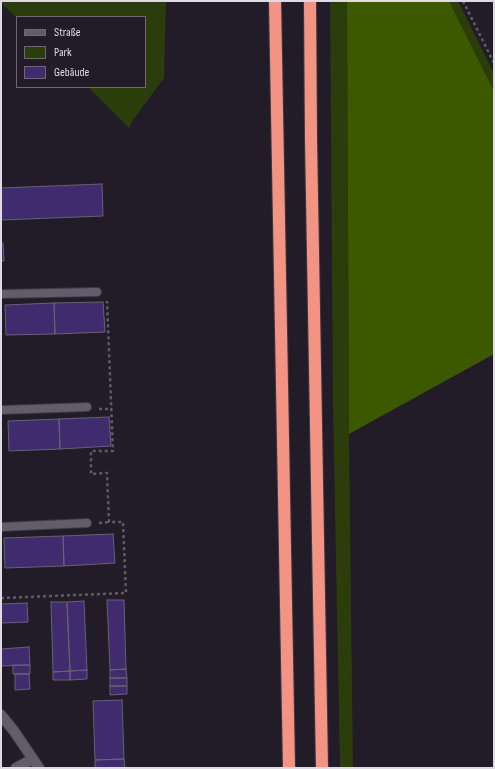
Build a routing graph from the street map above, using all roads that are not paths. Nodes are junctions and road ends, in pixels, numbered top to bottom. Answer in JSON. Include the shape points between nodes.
{"nodes":[{"id":1,"x":275,"y":1,"type":"edge"},
{"id":2,"x":310,"y":1,"type":"edge"},
{"id":3,"x":97,"y":292,"type":"road end"},
{"id":4,"x":1,"y":294,"type":"edge"},
{"id":5,"x":87,"y":407,"type":"dead end"},
{"id":6,"x":1,"y":410,"type":"edge"},
{"id":7,"x":87,"y":523,"type":"dead end"},
{"id":8,"x":1,"y":527,"type":"edge"},
{"id":9,"x":1,"y":715,"type":"edge"},
{"id":10,"x":34,"y":759,"type":"junction"},
{"id":11,"x":16,"y":768,"type":"edge"},
{"id":12,"x":39,"y":768,"type":"edge"},
{"id":13,"x":289,"y":768,"type":"edge"},
{"id":14,"x":322,"y":768,"type":"edge"}],
"edges":[{"from":1,"to":13,"type":"highway"},
{"from":2,"to":14,"type":"highway"},
{"from":3,"to":4,"type":"lane"},
{"from":5,"to":6,"type":"lane"},
{"from":7,"to":8,"type":"lane"},
{"from":9,"to":10,"type":"street"},
{"from":10,"to":11,"type":"street"},
{"from":10,"to":12,"type":"street"}]}
